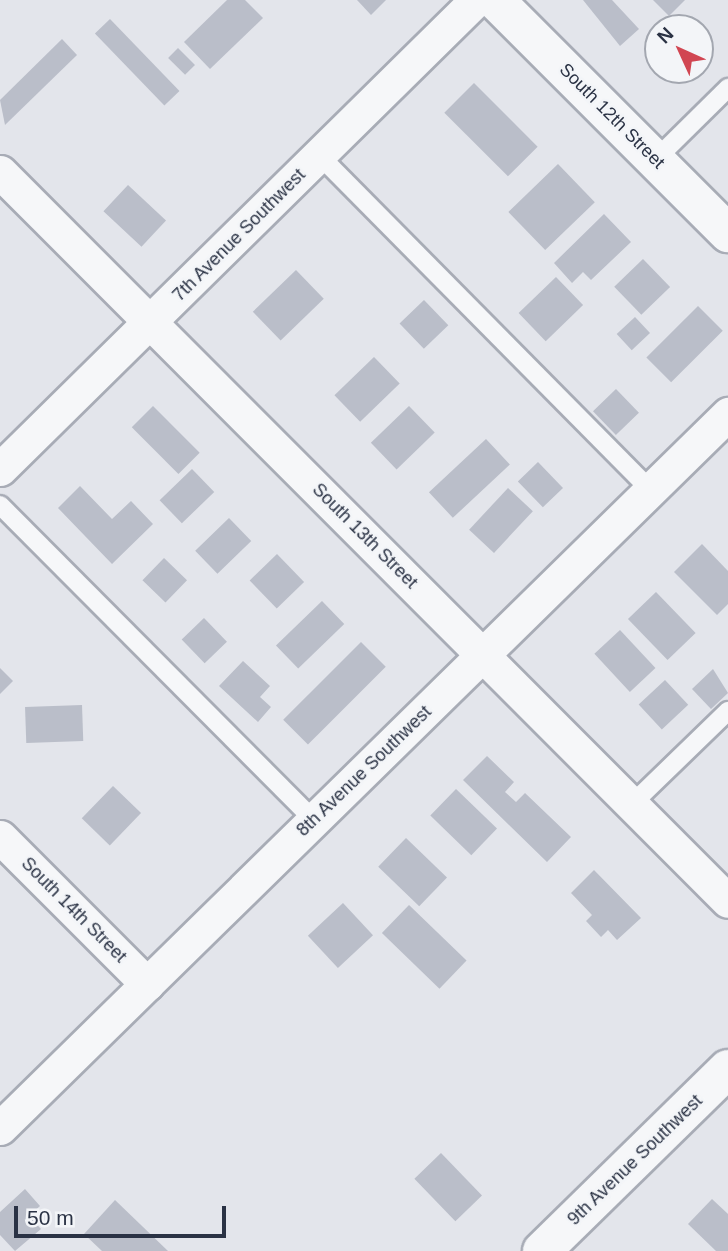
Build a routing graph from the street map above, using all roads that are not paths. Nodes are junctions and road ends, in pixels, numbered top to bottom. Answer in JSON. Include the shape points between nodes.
{"nodes":[{"id":1,"x":476,"y":0,"type":"edge"},
{"id":2,"x":495,"y":0,"type":"edge"},
{"id":3,"x":728,"y":88,"type":"edge"},
{"id":4,"x":319,"y":155,"type":"junction"},
{"id":5,"x":655,"y":160,"type":"junction"},
{"id":6,"x":0,"y":172,"type":"edge"},
{"id":7,"x":728,"y":233,"type":"edge"},
{"id":8,"x":150,"y":322,"type":"junction"},
{"id":9,"x":728,"y":414,"type":"edge"},
{"id":10,"x":0,"y":469,"type":"edge"},
{"id":11,"x":651,"y":490,"type":"junction"},
{"id":12,"x":0,"y":505,"type":"edge"},
{"id":13,"x":484,"y":654,"type":"junction"},
{"id":14,"x":728,"y":711,"type":"edge"},
{"id":15,"x":632,"y":804,"type":"junction"},
{"id":16,"x":314,"y":820,"type":"junction"},
{"id":17,"x":0,"y":837,"type":"edge"},
{"id":18,"x":728,"y":901,"type":"edge"},
{"id":19,"x":147,"y":984,"type":"junction"},
{"id":20,"x":728,"y":1069,"type":"edge"},
{"id":21,"x":0,"y":1128,"type":"edge"},
{"id":22,"x":542,"y":1251,"type":"edge"}],
"edges":[{"from":1,"to":4,"type":"street","name":"7th Avenue Southwest"},
{"from":2,"to":5,"type":"street","name":"South 12th Street"},
{"from":3,"to":5,"type":"lane"},
{"from":4,"to":8,"type":"street","name":"7th Avenue Southwest"},
{"from":4,"to":11,"type":"lane"},
{"from":5,"to":7,"type":"street","name":"South 12th Street"},
{"from":6,"to":8,"type":"street","name":"South 13th Street"},
{"from":8,"to":10,"type":"street","name":"7th Avenue Southwest"},
{"from":8,"to":13,"type":"street","name":"South 13th Street"},
{"from":9,"to":11,"type":"street","name":"8th Avenue Southwest"},
{"from":11,"to":13,"type":"street","name":"8th Avenue Southwest"},
{"from":12,"to":16,"type":"lane"},
{"from":13,"to":15,"type":"street","name":"South 13th Street"},
{"from":13,"to":16,"type":"street","name":"8th Avenue Southwest"},
{"from":14,"to":15,"type":"lane"},
{"from":15,"to":18,"type":"street","name":"South 13th Street"},
{"from":16,"to":19,"type":"street","name":"8th Avenue Southwest"},
{"from":17,"to":19,"type":"street","name":"South 14th Street"},
{"from":19,"to":21,"type":"street","name":"8th Avenue Southwest"},
{"from":20,"to":22,"type":"street","name":"9th Avenue Southwest"}]}
